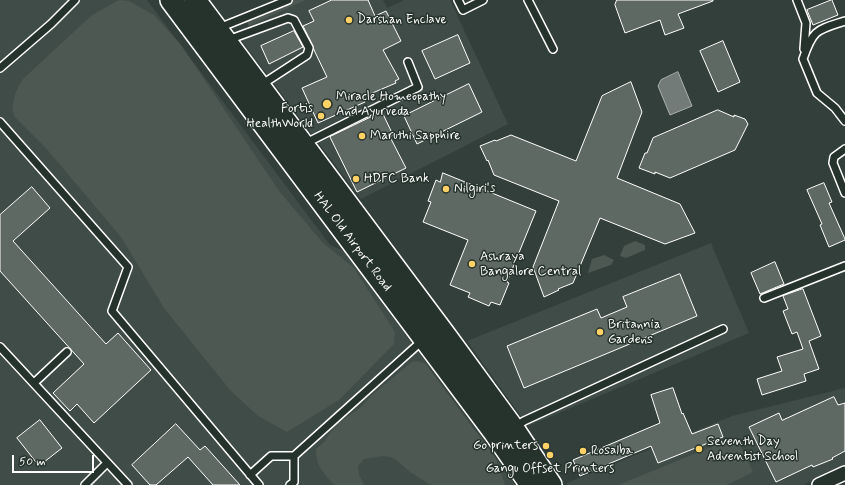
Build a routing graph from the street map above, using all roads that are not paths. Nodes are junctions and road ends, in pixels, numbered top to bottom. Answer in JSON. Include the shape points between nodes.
{"nodes":[{"id":1,"x":75,"y":0,"type":"edge"},
{"id":2,"x":171,"y":0,"type":"edge"},
{"id":3,"x":195,"y":0,"type":"edge"},
{"id":4,"x":288,"y":0,"type":"edge"},
{"id":5,"x":458,"y":0,"type":"edge"},
{"id":6,"x":483,"y":0,"type":"edge"},
{"id":7,"x":528,"y":0,"type":"edge"},
{"id":8,"x":797,"y":0,"type":"edge"},
{"id":9,"x":845,"y":21,"type":"edge"},
{"id":10,"x":221,"y":35,"type":"junction"},
{"id":11,"x":552,"y":49,"type":"dead end"},
{"id":12,"x":803,"y":59,"type":"junction"},
{"id":13,"x":408,"y":62,"type":"dead end"},
{"id":14,"x":0,"y":68,"type":"edge"},
{"id":15,"x":259,"y":86,"type":"junction"},
{"id":16,"x":845,"y":121,"type":"edge"},
{"id":17,"x":0,"y":122,"type":"edge"},
{"id":18,"x":303,"y":145,"type":"junction"},
{"id":19,"x":845,"y":149,"type":"edge"},
{"id":20,"x":845,"y":193,"type":"edge"},
{"id":21,"x":845,"y":266,"type":"edge"},
{"id":22,"x":764,"y":298,"type":"dead end"},
{"id":23,"x":723,"y":329,"type":"dead end"},
{"id":24,"x":424,"y":339,"type":"junction"},
{"id":25,"x":0,"y":347,"type":"edge"},
{"id":26,"x":67,"y":352,"type":"dead end"},
{"id":27,"x":34,"y":383,"type":"junction"},
{"id":28,"x":513,"y":428,"type":"junction"},
{"id":29,"x":294,"y":456,"type":"junction"},
{"id":30,"x":107,"y":463,"type":"junction"},
{"id":31,"x":845,"y":474,"type":"edge"},
{"id":32,"x":250,"y":475,"type":"junction"},
{"id":33,"x":86,"y":485,"type":"edge"},
{"id":34,"x":128,"y":485,"type":"edge"},
{"id":35,"x":259,"y":485,"type":"edge"},
{"id":36,"x":290,"y":485,"type":"edge"},
{"id":37,"x":531,"y":485,"type":"edge"},
{"id":38,"x":551,"y":485,"type":"edge"},
{"id":39,"x":819,"y":485,"type":"edge"}],
"edges":[{"from":1,"to":14,"type":"lane"},
{"from":2,"to":24,"type":"main road","name":"HAL Old Airport Road"},
{"from":3,"to":10,"type":"main road","name":"HAL Old Airport Road"},
{"from":4,"to":10,"type":"lane"},
{"from":5,"to":6,"type":"lane","via":[[463,10]]},
{"from":7,"to":11,"type":"lane"},
{"from":8,"to":12,"type":"lane","via":[[806,23]]},
{"from":9,"to":12,"type":"lane","via":[[819,29],[808,42]]},
{"from":10,"to":15,"type":"main road","name":"HAL Old Airport Road"},
{"from":10,"to":15,"type":"lane","via":[[288,18],[294,20],[309,48],[307,55]]},
{"from":12,"to":16,"type":"lane","via":[[817,93],[835,108]]},
{"from":13,"to":18,"type":"lane","via":[[418,87]]},
{"from":15,"to":18,"type":"main road","name":"HAL Old Airport Road"},
{"from":17,"to":32,"type":"lane","via":[[128,267],[112,311]]},
{"from":18,"to":28,"type":"main road","name":"HAL Old Airport Road"},
{"from":19,"to":20,"type":"lane","via":[[834,157],[833,163]]},
{"from":21,"to":22,"type":"lane"},
{"from":23,"to":28,"type":"lane"},
{"from":24,"to":29,"type":"lane"},
{"from":24,"to":37,"type":"main road","name":"HAL Old Airport Road"},
{"from":25,"to":27,"type":"lane"},
{"from":26,"to":27,"type":"lane"},
{"from":27,"to":30,"type":"lane"},
{"from":28,"to":38,"type":"main road","name":"HAL Old Airport Road"},
{"from":29,"to":32,"type":"lane","via":[[271,456]]},
{"from":29,"to":36,"type":"lane","via":[[294,482]]},
{"from":30,"to":33,"type":"lane"},
{"from":30,"to":34,"type":"lane"},
{"from":31,"to":39,"type":"street"},
{"from":32,"to":35,"type":"lane"}]}
